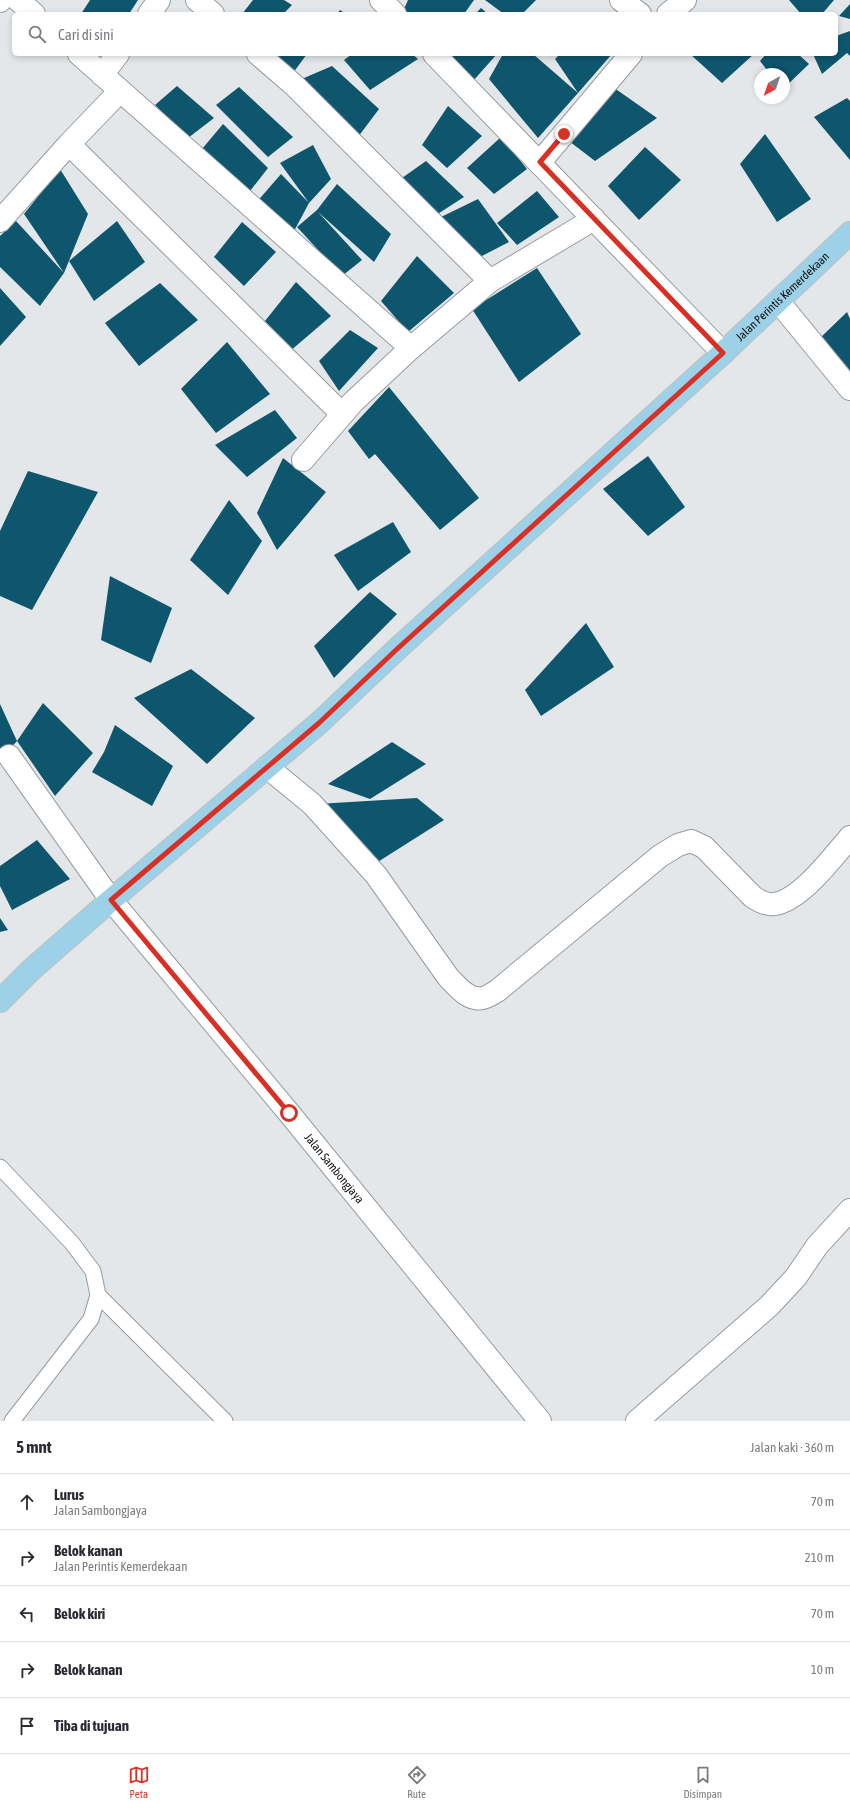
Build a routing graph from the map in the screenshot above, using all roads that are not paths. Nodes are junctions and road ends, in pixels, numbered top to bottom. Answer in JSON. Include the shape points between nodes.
{"nodes":[{"id":1,"x":18,"y":0,"type":"edge"},
{"id":2,"x":159,"y":0,"type":"edge"},
{"id":3,"x":197,"y":0,"type":"edge"},
{"id":4,"x":381,"y":0,"type":"edge"},
{"id":5,"x":621,"y":0,"type":"edge"},
{"id":6,"x":686,"y":0,"type":"edge"},
{"id":7,"x":32,"y":12,"type":"edge"},
{"id":8,"x":150,"y":12,"type":"edge"},
{"id":9,"x":211,"y":12,"type":"edge"},
{"id":10,"x":393,"y":12,"type":"edge"},
{"id":11,"x":637,"y":12,"type":"edge"},
{"id":12,"x":671,"y":12,"type":"edge"},
{"id":13,"x":81,"y":56,"type":"edge"},
{"id":14,"x":116,"y":56,"type":"edge"},
{"id":15,"x":260,"y":56,"type":"edge"},
{"id":16,"x":436,"y":56,"type":"edge"},
{"id":17,"x":629,"y":56,"type":"edge"},
{"id":18,"x":102,"y":75,"type":"junction"},
{"id":19,"x":120,"y":91,"type":"junction"},
{"id":20,"x":69,"y":144,"type":"junction"},
{"id":21,"x":540,"y":162,"type":"junction"},
{"id":22,"x":594,"y":219,"type":"junction"},
{"id":23,"x":0,"y":221,"type":"edge"},
{"id":24,"x":850,"y":233,"type":"edge"},
{"id":25,"x":490,"y":281,"type":"junction"},
{"id":26,"x":778,"y":301,"type":"junction"},
{"id":27,"x":411,"y":348,"type":"junction"},
{"id":28,"x":723,"y":353,"type":"junction"},
{"id":29,"x":850,"y":389,"type":"edge"},
{"id":30,"x":342,"y":414,"type":"junction"},
{"id":31,"x":303,"y":460,"type":"dead end"},
{"id":32,"x":9,"y":756,"type":"dead end"},
{"id":33,"x":267,"y":767,"type":"junction"},
{"id":34,"x":850,"y":837,"type":"edge"},
{"id":35,"x":111,"y":900,"type":"junction"},
{"id":36,"x":0,"y":1001,"type":"edge"},
{"id":37,"x":0,"y":1167,"type":"edge"},
{"id":38,"x":850,"y":1210,"type":"edge"},
{"id":39,"x":98,"y":1294,"type":"junction"},
{"id":40,"x":12,"y":1421,"type":"edge"},
{"id":41,"x":225,"y":1421,"type":"edge"},
{"id":42,"x":540,"y":1421,"type":"edge"},
{"id":43,"x":637,"y":1421,"type":"edge"}],
"edges":[{"from":1,"to":7,"type":"street"},
{"from":2,"to":8,"type":"street"},
{"from":3,"to":9,"type":"street"},
{"from":4,"to":10,"type":"street"},
{"from":5,"to":11,"type":"street"},
{"from":6,"to":12,"type":"street"},
{"from":13,"to":18,"type":"street"},
{"from":14,"to":18,"type":"street"},
{"from":15,"to":25,"type":"street","via":[[295,86]]},
{"from":16,"to":21,"type":"street"},
{"from":17,"to":21,"type":"street"},
{"from":18,"to":19,"type":"street"},
{"from":19,"to":20,"type":"street"},
{"from":19,"to":27,"type":"street"},
{"from":20,"to":23,"type":"street"},
{"from":20,"to":30,"type":"street"},
{"from":21,"to":22,"type":"street"},
{"from":22,"to":25,"type":"street"},
{"from":22,"to":28,"type":"street"},
{"from":24,"to":26,"type":"main road","name":"Jalan Perintis Kemerdekaan"},
{"from":25,"to":27,"type":"street"},
{"from":26,"to":28,"type":"main road","name":"Jalan Perintis Kemerdekaan"},
{"from":26,"to":29,"type":"street"},
{"from":27,"to":30,"type":"street"},
{"from":28,"to":33,"type":"main road","name":"Jalan Perintis Kemerdekaan","via":[[319,723]]},
{"from":30,"to":31,"type":"street"},
{"from":32,"to":35,"type":"street","name":"Jalan Sambongjaya"},
{"from":33,"to":34,"type":"street","via":[[312,804],[376,875],[448,977],[461,991],[471,997],[482,998],[497,991],[660,856],[678,845],[691,841],[704,847],[753,898],[762,903],[773,904],[790,900],[822,870]]},
{"from":33,"to":35,"type":"main road","name":"Jalan Perintis Kemerdekaan"},
{"from":35,"to":36,"type":"main road","name":"Jalan Perintis Kemerdekaan","via":[[31,970]]},
{"from":35,"to":42,"type":"street","name":"Jalan Sambongjaya","via":[[289,1113]]},
{"from":37,"to":39,"type":"lane","via":[[72,1243],[92,1271]]},
{"from":38,"to":43,"type":"street","via":[[817,1246],[796,1278],[769,1306]]},
{"from":39,"to":40,"type":"lane","via":[[91,1319]]},
{"from":39,"to":41,"type":"lane"}]}
